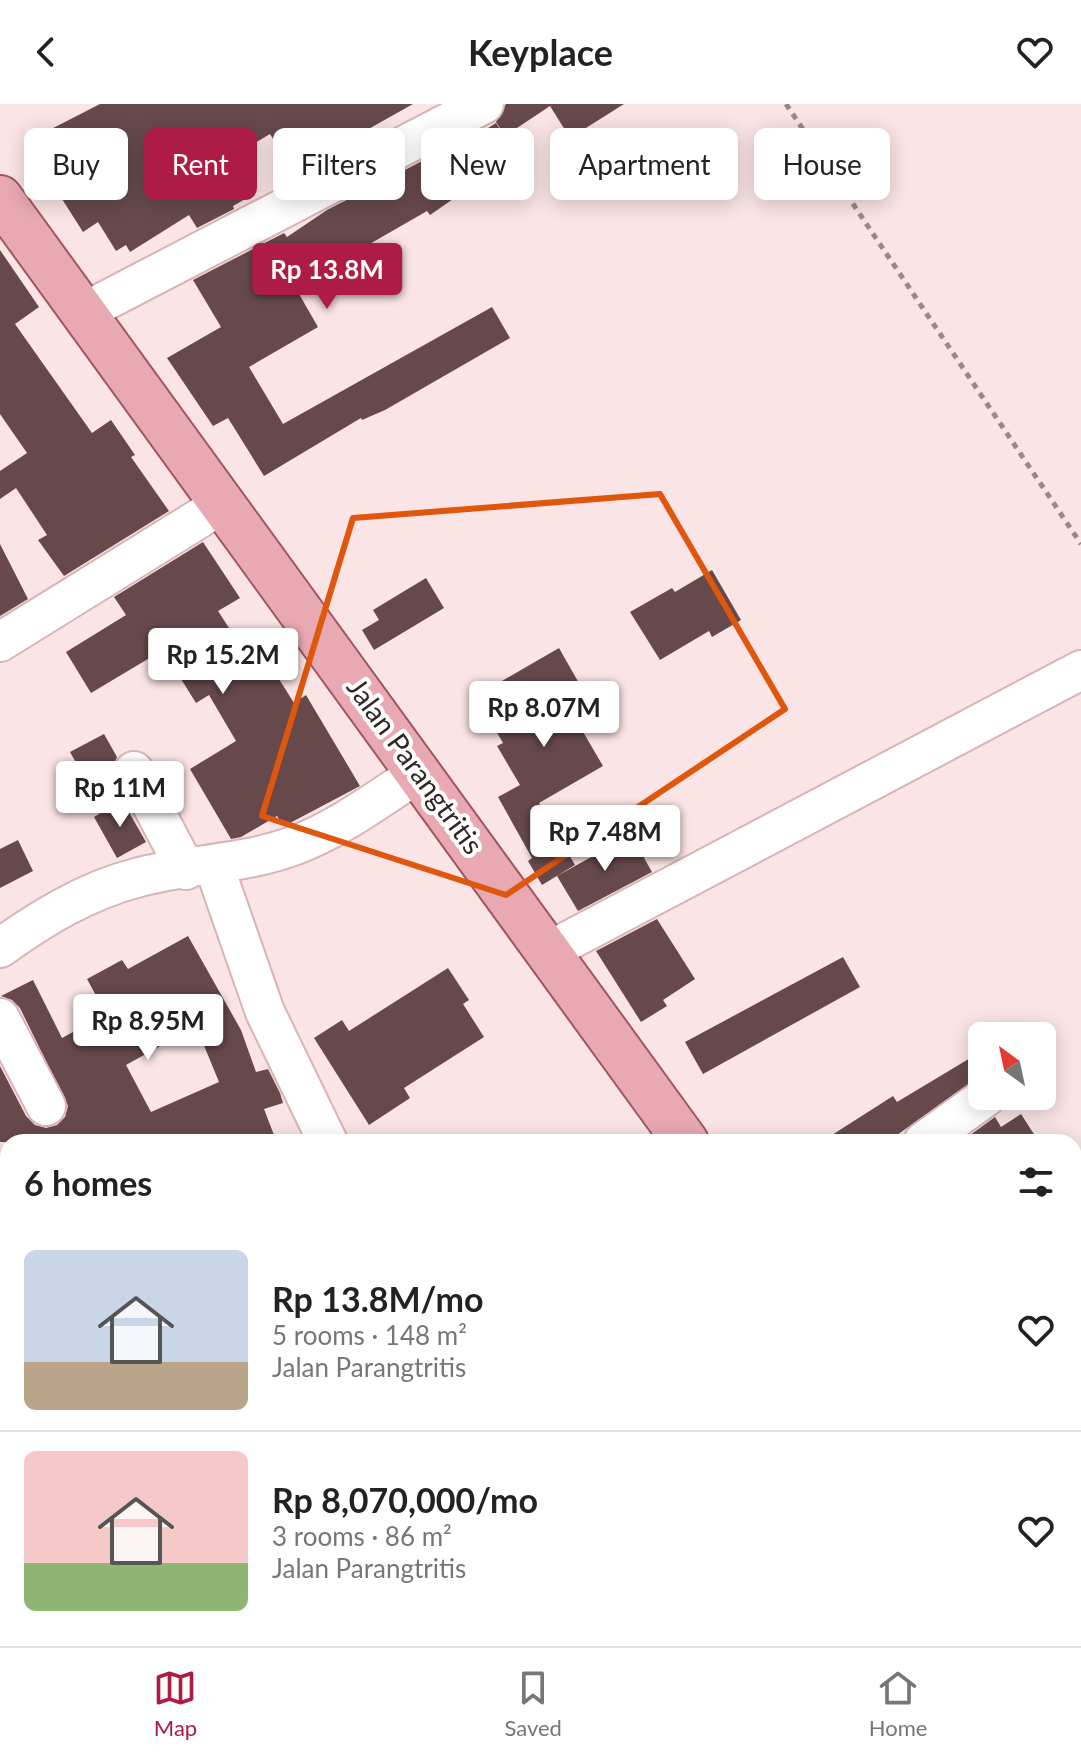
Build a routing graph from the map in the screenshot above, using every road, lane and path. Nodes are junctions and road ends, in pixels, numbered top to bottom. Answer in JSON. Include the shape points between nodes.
{"nodes":[{"id":1,"x":484,"y":104,"type":"edge"},
{"id":2,"x":786,"y":104,"type":"edge"},
{"id":3,"x":0,"y":198,"type":"edge"},
{"id":4,"x":82,"y":313,"type":"junction"},
{"id":5,"x":224,"y":503,"type":"junction"},
{"id":6,"x":1081,"y":544,"type":"edge"},
{"id":7,"x":0,"y":642,"type":"edge"},
{"id":8,"x":1081,"y":670,"type":"edge"},
{"id":9,"x":134,"y":771,"type":"dead end"},
{"id":10,"x":420,"y":772,"type":"junction"},
{"id":11,"x":200,"y":868,"type":"junction"},
{"id":12,"x":0,"y":948,"type":"edge"},
{"id":13,"x":547,"y":952,"type":"junction"},
{"id":14,"x":0,"y":1018,"type":"edge"},
{"id":15,"x":46,"y":1106,"type":"dead end"},
{"id":16,"x":968,"y":1110,"type":"edge"},
{"id":17,"x":324,"y":1134,"type":"edge"},
{"id":18,"x":680,"y":1134,"type":"edge"},
{"id":19,"x":934,"y":1134,"type":"edge"}],
"edges":[{"from":1,"to":4,"type":"street"},
{"from":2,"to":6,"type":"path"},
{"from":3,"to":4,"type":"main road","name":"Jalan Parangtritis"},
{"from":4,"to":5,"type":"main road","name":"Jalan Parangtritis"},
{"from":5,"to":7,"type":"street"},
{"from":5,"to":10,"type":"main road","name":"Jalan Parangtritis"},
{"from":8,"to":13,"type":"street"},
{"from":9,"to":11,"type":"street"},
{"from":10,"to":11,"type":"street","via":[[299,844]]},
{"from":10,"to":13,"type":"main road","name":"Jalan Parangtritis"},
{"from":11,"to":12,"type":"street","via":[[138,877],[85,896]]},
{"from":11,"to":17,"type":"street"},
{"from":13,"to":18,"type":"main road","name":"Jalan Parangtritis"},
{"from":14,"to":15,"type":"street"},
{"from":16,"to":19,"type":"street"}]}
